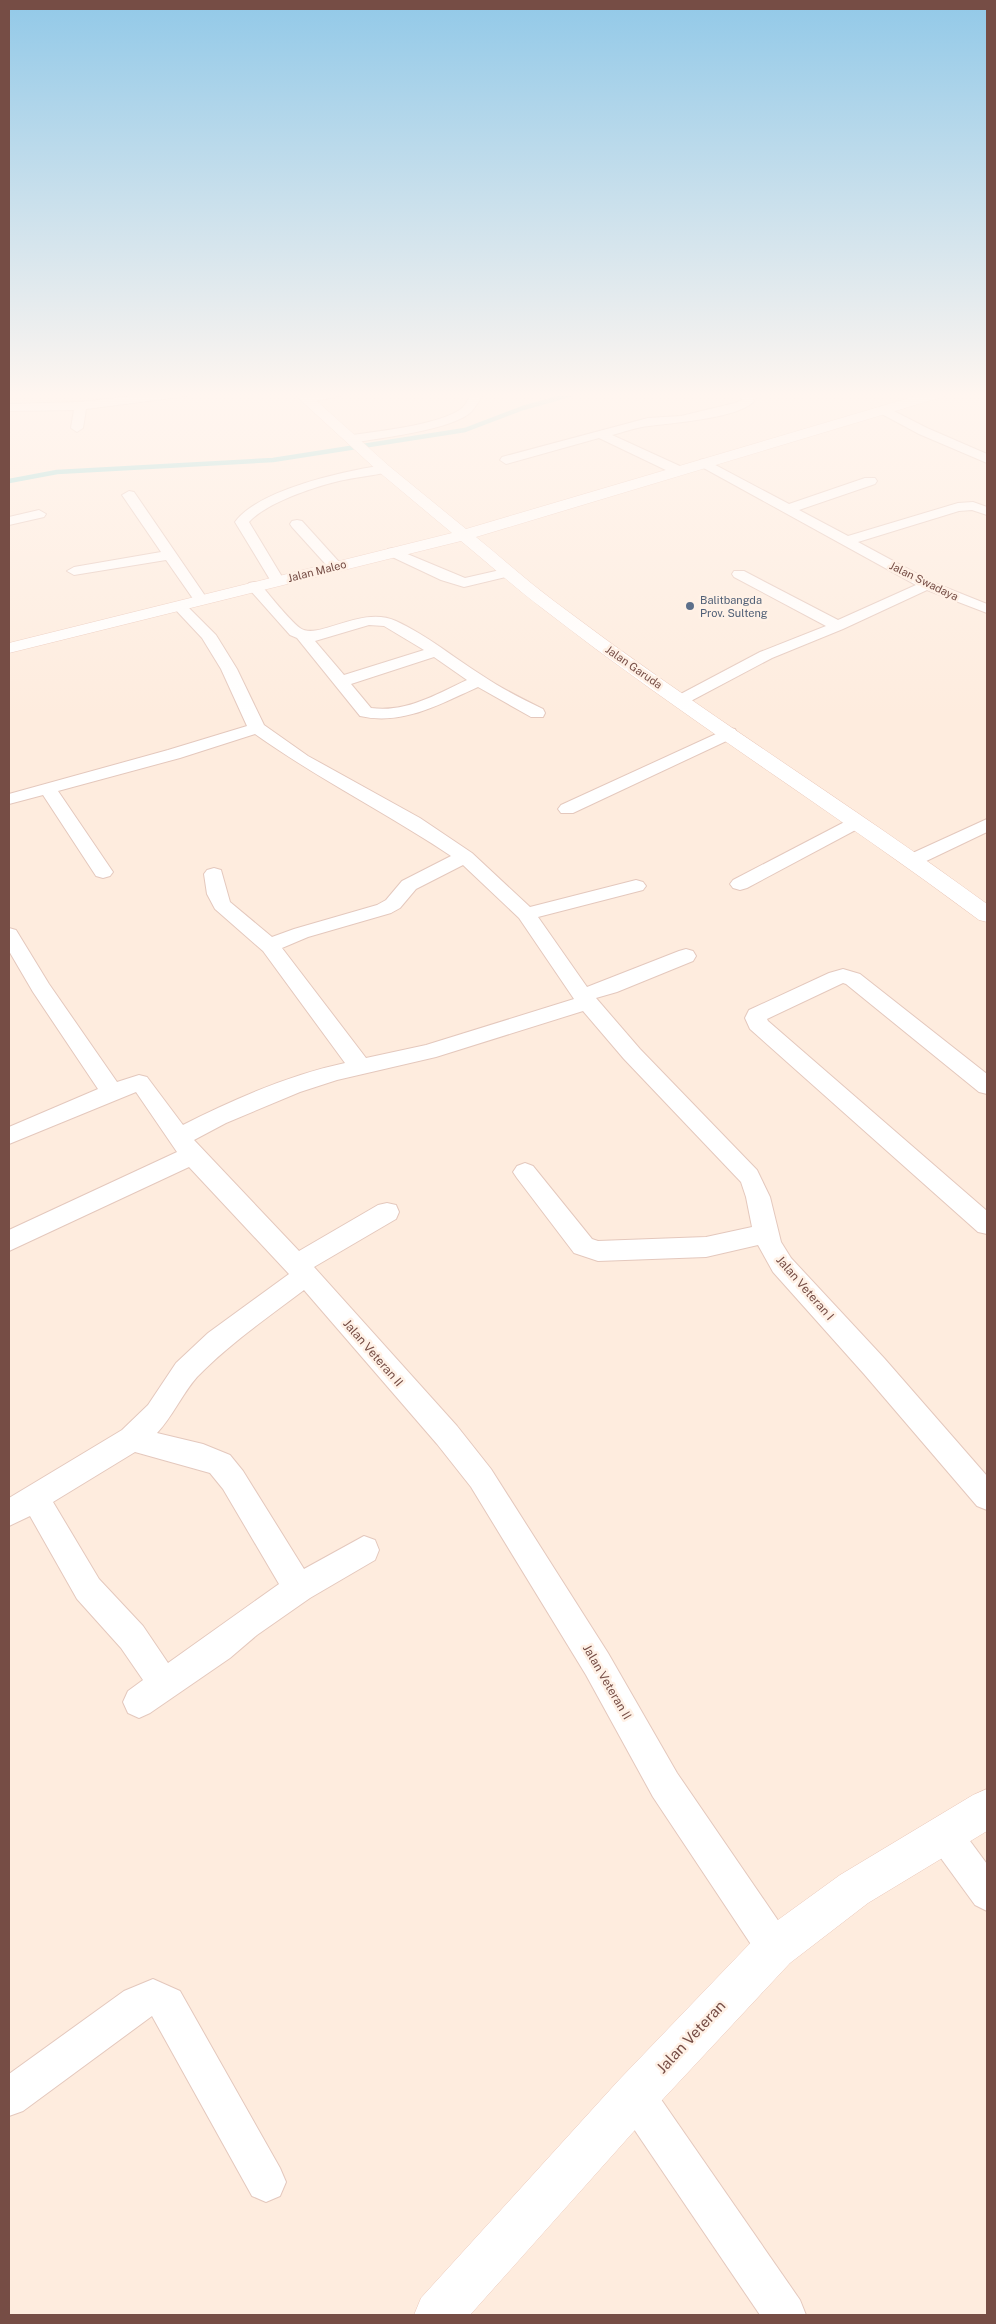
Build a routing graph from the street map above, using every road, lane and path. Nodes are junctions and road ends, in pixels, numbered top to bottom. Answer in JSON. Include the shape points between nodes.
{"nodes":[{"id":1,"x":133,"y":501,"type":"edge"},
{"id":2,"x":273,"y":501,"type":"edge"},
{"id":3,"x":424,"y":501,"type":"edge"},
{"id":4,"x":574,"y":501,"type":"edge"},
{"id":5,"x":774,"y":501,"type":"edge"},
{"id":6,"x":810,"y":501,"type":"edge"},
{"id":7,"x":788,"y":509,"type":"junction"},
{"id":8,"x":984,"y":510,"type":"edge"},
{"id":9,"x":39,"y":514,"type":"dead end"},
{"id":10,"x":9,"y":521,"type":"edge"},
{"id":11,"x":297,"y":524,"type":"dead end"},
{"id":12,"x":464,"y":535,"type":"junction"},
{"id":13,"x":846,"y":541,"type":"junction"},
{"id":14,"x":393,"y":552,"type":"junction"},
{"id":15,"x":170,"y":555,"type":"junction"},
{"id":16,"x":335,"y":566,"type":"junction"},
{"id":17,"x":74,"y":571,"type":"dead end"},
{"id":18,"x":509,"y":572,"type":"junction"},
{"id":19,"x":738,"y":574,"type":"dead end"},
{"id":20,"x":277,"y":580,"type":"junction"},
{"id":21,"x":927,"y":585,"type":"junction"},
{"id":22,"x":254,"y":586,"type":"junction"},
{"id":23,"x":201,"y":600,"type":"junction"},
{"id":24,"x":179,"y":606,"type":"junction"},
{"id":25,"x":987,"y":609,"type":"edge"},
{"id":26,"x":838,"y":626,"type":"junction"},
{"id":27,"x":303,"y":636,"type":"junction"},
{"id":28,"x":9,"y":648,"type":"edge"},
{"id":29,"x":435,"y":652,"type":"junction"},
{"id":30,"x":479,"y":681,"type":"junction"},
{"id":31,"x":340,"y":682,"type":"junction"},
{"id":32,"x":681,"y":700,"type":"junction"},
{"id":33,"x":537,"y":712,"type":"dead end"},
{"id":34,"x":257,"y":728,"type":"junction"},
{"id":35,"x":728,"y":733,"type":"junction"},
{"id":36,"x":48,"y":788,"type":"junction"},
{"id":37,"x":9,"y":799,"type":"edge"},
{"id":38,"x":567,"y":809,"type":"dead end"},
{"id":39,"x":856,"y":822,"type":"junction"},
{"id":40,"x":987,"y":825,"type":"edge"},
{"id":41,"x":465,"y":857,"type":"junction"},
{"id":42,"x":913,"y":860,"type":"junction"},
{"id":43,"x":103,"y":872,"type":"dead end"},
{"id":44,"x":214,"y":874,"type":"dead end"},
{"id":45,"x":740,"y":884,"type":"dead end"},
{"id":46,"x":636,"y":886,"type":"dead end"},
{"id":47,"x":526,"y":914,"type":"junction"},
{"id":48,"x":987,"y":915,"type":"edge"},
{"id":49,"x":9,"y":934,"type":"edge"},
{"id":50,"x":270,"y":946,"type":"junction"},
{"id":51,"x":686,"y":956,"type":"dead end"},
{"id":52,"x":584,"y":999,"type":"junction"},
{"id":53,"x":361,"y":1068,"type":"junction"},
{"id":54,"x":987,"y":1086,"type":"edge"},
{"id":55,"x":112,"y":1092,"type":"junction"},
{"id":56,"x":9,"y":1136,"type":"edge"},
{"id":57,"x":186,"y":1146,"type":"junction"},
{"id":58,"x":525,"y":1172,"type":"dead end"},
{"id":59,"x":387,"y":1212,"type":"dead end"},
{"id":60,"x":987,"y":1225,"type":"edge"},
{"id":61,"x":766,"y":1234,"type":"junction"},
{"id":62,"x":9,"y":1241,"type":"edge"},
{"id":63,"x":301,"y":1270,"type":"junction"},
{"id":64,"x":132,"y":1439,"type":"junction"},
{"id":65,"x":35,"y":1497,"type":"junction"},
{"id":66,"x":987,"y":1497,"type":"edge"},
{"id":67,"x":9,"y":1512,"type":"edge"},
{"id":68,"x":364,"y":1550,"type":"dead end"},
{"id":69,"x":299,"y":1588,"type":"junction"},
{"id":70,"x":164,"y":1684,"type":"junction"},
{"id":71,"x":139,"y":1702,"type":"dead end"},
{"id":72,"x":987,"y":1810,"type":"edge"},
{"id":73,"x":944,"y":1834,"type":"junction"},
{"id":74,"x":987,"y":1893,"type":"edge"},
{"id":75,"x":775,"y":1948,"type":"junction"},
{"id":76,"x":634,"y":2096,"type":"junction"},
{"id":77,"x":9,"y":2097,"type":"edge"},
{"id":78,"x":266,"y":2182,"type":"dead end"},
{"id":79,"x":438,"y":2315,"type":"edge"},
{"id":80,"x":785,"y":2315,"type":"edge"}],
"edges":[{"from":1,"to":15,"type":"street"},
{"from":2,"to":20,"type":"street","via":[[242,522]]},
{"from":3,"to":12,"type":"street","name":"Jalan Garuda"},
{"from":4,"to":12,"type":"street","name":"Jalan Maleo"},
{"from":5,"to":7,"type":"street","name":"Jalan Swadaya"},
{"from":6,"to":7,"type":"street"},
{"from":7,"to":13,"type":"street","name":"Jalan Swadaya"},
{"from":8,"to":13,"type":"street","via":[[973,506],[958,507]]},
{"from":9,"to":10,"type":"street"},
{"from":11,"to":16,"type":"street"},
{"from":12,"to":14,"type":"street","name":"Jalan Maleo"},
{"from":12,"to":18,"type":"street","name":"Jalan Garuda"},
{"from":13,"to":21,"type":"street","name":"Jalan Swadaya"},
{"from":14,"to":16,"type":"street","name":"Jalan Maleo"},
{"from":14,"to":18,"type":"street","via":[[464,583]]},
{"from":15,"to":17,"type":"street"},
{"from":15,"to":23,"type":"street"},
{"from":16,"to":20,"type":"street","name":"Jalan Maleo"},
{"from":18,"to":32,"type":"street","name":"Jalan Garuda","via":[[562,615]]},
{"from":19,"to":26,"type":"street"},
{"from":20,"to":22,"type":"street","name":"Jalan Maleo"},
{"from":21,"to":25,"type":"street","name":"Jalan Swadaya"},
{"from":21,"to":26,"type":"street"},
{"from":22,"to":23,"type":"street","name":"Jalan Maleo"},
{"from":22,"to":27,"type":"street"},
{"from":23,"to":24,"type":"street","name":"Jalan Maleo"},
{"from":24,"to":28,"type":"street","name":"Jalan Maleo"},
{"from":24,"to":34,"type":"street","via":[[208,635],[230,669]]},
{"from":26,"to":32,"type":"street","via":[[766,655]]},
{"from":27,"to":29,"type":"street","via":[[376,619],[386,621]]},
{"from":27,"to":31,"type":"street"},
{"from":29,"to":30,"type":"street"},
{"from":29,"to":31,"type":"street"},
{"from":30,"to":31,"type":"street","via":[[405,712],[380,716],[366,712]]},
{"from":30,"to":33,"type":"street"},
{"from":32,"to":35,"type":"street","name":"Jalan Garuda"},
{"from":34,"to":36,"type":"street"},
{"from":34,"to":41,"type":"street","name":"Jalan Veteran I","via":[[302,760],[413,822]]},
{"from":35,"to":38,"type":"street"},
{"from":35,"to":39,"type":"street","name":"Jalan Garuda"},
{"from":36,"to":37,"type":"street"},
{"from":36,"to":43,"type":"street"},
{"from":39,"to":42,"type":"street","name":"Jalan Garuda"},
{"from":39,"to":45,"type":"street"},
{"from":40,"to":42,"type":"street"},
{"from":41,"to":47,"type":"street","name":"Jalan Veteran I"},
{"from":41,"to":50,"type":"street","via":[[409,885],[393,904],[384,909]]},
{"from":42,"to":48,"type":"street","name":"Jalan Garuda"},
{"from":44,"to":50,"type":"street","via":[[222,905]]},
{"from":46,"to":47,"type":"street"},
{"from":47,"to":52,"type":"street","name":"Jalan Veteran I"},
{"from":49,"to":55,"type":"street","via":[[40,987]]},
{"from":50,"to":53,"type":"street"},
{"from":51,"to":52,"type":"street"},
{"from":52,"to":53,"type":"street","via":[[428,1052]]},
{"from":52,"to":61,"type":"street","name":"Jalan Veteran I","via":[[749,1176],[759,1195]]},
{"from":53,"to":57,"type":"street","via":[[292,1086],[218,1117]]},
{"from":54,"to":60,"type":"street","via":[[847,976],[836,978],[756,1018],[758,1024]]},
{"from":55,"to":56,"type":"street"},
{"from":55,"to":57,"type":"street","name":"Jalan Veteran II","via":[[139,1083]]},
{"from":57,"to":62,"type":"street"},
{"from":57,"to":63,"type":"street","name":"Jalan Veteran II"},
{"from":58,"to":61,"type":"street","via":[[583,1246],[598,1251],[706,1247]]},
{"from":59,"to":63,"type":"street"},
{"from":61,"to":66,"type":"street","name":"Jalan Veteran I","via":[[782,1265]]},
{"from":63,"to":64,"type":"street","via":[[217,1341],[186,1372],[158,1413]]},
{"from":63,"to":75,"type":"street","name":"Jalan Veteran II","via":[[482,1478],[597,1664],[665,1785]]},
{"from":64,"to":65,"type":"street"},
{"from":64,"to":69,"type":"street","via":[[203,1456],[220,1464]]},
{"from":65,"to":67,"type":"street"},
{"from":65,"to":70,"type":"street","via":[[88,1589],[132,1637]]},
{"from":68,"to":69,"type":"street"},
{"from":69,"to":70,"type":"street"},
{"from":70,"to":71,"type":"street"},
{"from":72,"to":73,"type":"street","name":"Jalan Veteran"},
{"from":73,"to":74,"type":"street"},
{"from":73,"to":75,"type":"street","name":"Jalan Veteran","via":[[854,1889]]},
{"from":75,"to":76,"type":"street","name":"Jalan Veteran"},
{"from":76,"to":79,"type":"street","name":"Jalan Veteran"},
{"from":76,"to":80,"type":"street"},
{"from":77,"to":78,"type":"street","via":[[137,2004],[153,1996],[166,2004]]}]}
